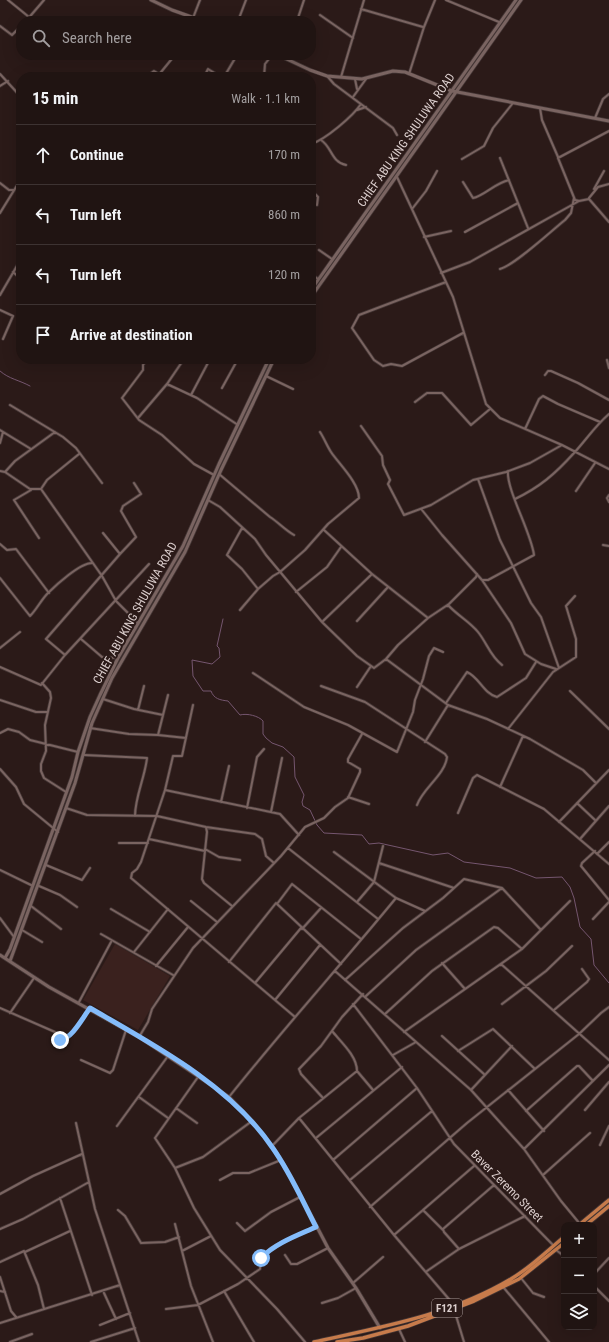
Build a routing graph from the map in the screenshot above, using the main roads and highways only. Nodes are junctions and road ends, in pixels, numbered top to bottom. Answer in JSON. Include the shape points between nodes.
{"nodes":[{"id":1,"x":609,"y":1200,"type":"edge"},
{"id":2,"x":609,"y":1206,"type":"edge"},
{"id":3,"x":582,"y":1222,"type":"edge"},
{"id":4,"x":590,"y":1222,"type":"edge"},
{"id":5,"x":561,"y":1240,"type":"edge"},
{"id":6,"x":561,"y":1246,"type":"edge"},
{"id":7,"x":519,"y":1277,"type":"junction"},
{"id":8,"x":454,"y":1307,"type":"junction"},
{"id":9,"x":346,"y":1341,"type":"edge"},
{"id":10,"x":314,"y":1342,"type":"edge"},
{"id":11,"x":337,"y":1342,"type":"edge"}],
"edges":[{"from":1,"to":3,"type":"main road"},
{"from":2,"to":4,"type":"main road"},
{"from":5,"to":7,"type":"main road","number":"F121"},
{"from":6,"to":7,"type":"main road","number":"F121"},
{"from":7,"to":8,"type":"main road","number":"F121"},
{"from":7,"to":8,"type":"main road","number":"F121","via":[[504,1288]]},
{"from":8,"to":9,"type":"main road","number":"F121","via":[[399,1329]]},
{"from":8,"to":10,"type":"main road","number":"F121","via":[[407,1322]]},
{"from":9,"to":11,"type":"main road","number":"F121"}]}
